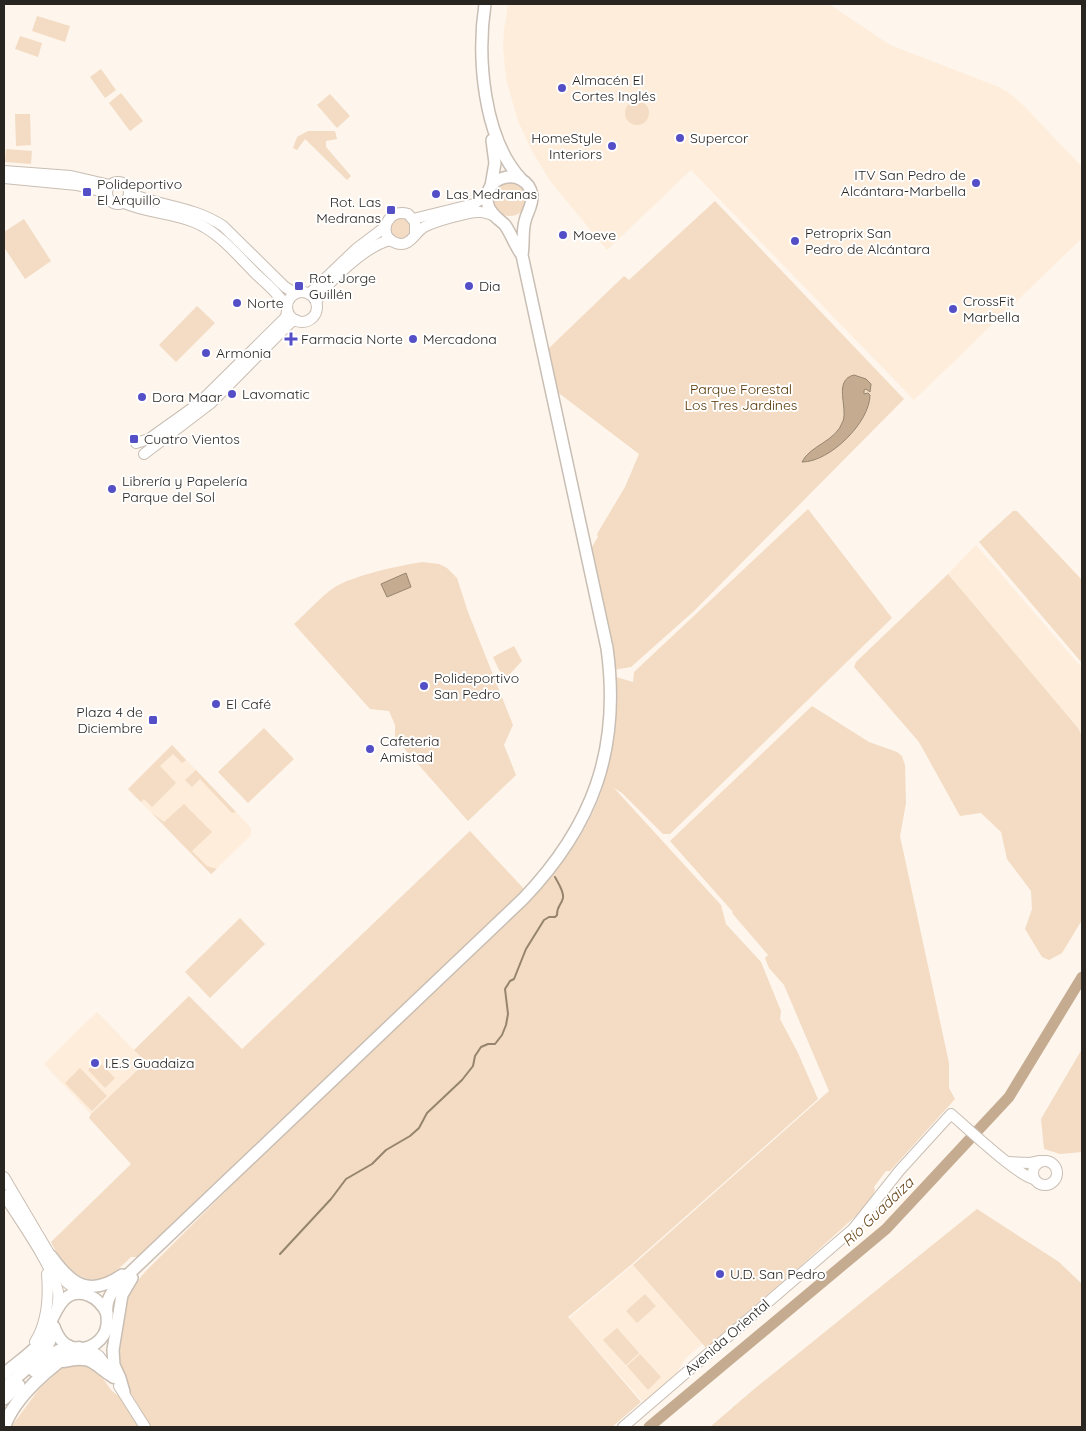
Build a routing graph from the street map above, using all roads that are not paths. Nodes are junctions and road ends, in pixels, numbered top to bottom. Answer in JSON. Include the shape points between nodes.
{"nodes":[{"id":1,"x":485,"y":4,"type":"edge"},
{"id":2,"x":493,"y":131,"type":"junction"},
{"id":3,"x":4,"y":171,"type":"edge"},
{"id":4,"x":4,"y":178,"type":"edge"},
{"id":5,"x":521,"y":179,"type":"junction"},
{"id":6,"x":490,"y":188,"type":"junction"},
{"id":7,"x":109,"y":189,"type":"junction"},
{"id":8,"x":129,"y":193,"type":"junction"},
{"id":9,"x":124,"y":202,"type":"junction"},
{"id":10,"x":528,"y":212,"type":"junction"},
{"id":11,"x":496,"y":217,"type":"junction"},
{"id":12,"x":414,"y":219,"type":"junction"},
{"id":13,"x":386,"y":227,"type":"junction"},
{"id":14,"x":416,"y":234,"type":"junction"},
{"id":15,"x":391,"y":240,"type":"junction"},
{"id":16,"x":522,"y":255,"type":"junction"},
{"id":17,"x":295,"y":293,"type":"junction"},
{"id":18,"x":312,"y":298,"type":"junction"},
{"id":19,"x":287,"y":309,"type":"junction"},
{"id":20,"x":296,"y":320,"type":"junction"},
{"id":21,"x":136,"y":443,"type":"dead end"},
{"id":22,"x":144,"y":454,"type":"dead end"},
{"id":23,"x":1040,"y":1161,"type":"junction"},
{"id":24,"x":1008,"y":1162,"type":"junction"},
{"id":25,"x":4,"y":1177,"type":"edge"},
{"id":26,"x":1034,"y":1179,"type":"junction"},
{"id":27,"x":4,"y":1195,"type":"edge"},
{"id":28,"x":48,"y":1260,"type":"junction"},
{"id":29,"x":139,"y":1265,"type":"junction"},
{"id":30,"x":115,"y":1288,"type":"junction"},
{"id":31,"x":86,"y":1295,"type":"junction"},
{"id":32,"x":107,"y":1314,"type":"junction"},
{"id":33,"x":55,"y":1317,"type":"junction"},
{"id":34,"x":101,"y":1339,"type":"junction"},
{"id":35,"x":78,"y":1347,"type":"junction"},
{"id":36,"x":22,"y":1358,"type":"junction"},
{"id":37,"x":57,"y":1363,"type":"junction"},
{"id":38,"x":107,"y":1365,"type":"junction"},
{"id":39,"x":4,"y":1374,"type":"edge"},
{"id":40,"x":114,"y":1377,"type":"junction"},
{"id":41,"x":4,"y":1388,"type":"edge"},
{"id":42,"x":124,"y":1392,"type":"junction"},
{"id":43,"x":4,"y":1399,"type":"edge"},
{"id":44,"x":4,"y":1427,"type":"edge"},
{"id":45,"x":145,"y":1427,"type":"edge"},
{"id":46,"x":624,"y":1427,"type":"edge"}],
"edges":[{"from":1,"to":2,"type":"main road","via":[[482,57]]},
{"from":2,"to":5,"type":"main road","via":[[507,162]]},
{"from":2,"to":6,"type":"main road","via":[[495,162]]},
{"from":3,"to":7,"type":"street","via":[[71,176]]},
{"from":4,"to":7,"type":"street"},
{"from":5,"to":6,"type":"main road","via":[[507,176],[498,179]]},
{"from":5,"to":10,"type":"main road","via":[[532,194]]},
{"from":6,"to":11,"type":"main road","via":[[488,204]]},
{"from":6,"to":12,"type":"street","via":[[474,204]]},
{"from":7,"to":8,"type":"street","via":[[114,183],[121,183]]},
{"from":7,"to":9,"type":"street","via":[[111,202]]},
{"from":8,"to":9,"type":"street"},
{"from":8,"to":17,"type":"street","via":[[188,209],[214,220]]},
{"from":9,"to":19,"type":"street","via":[[206,228],[282,299]]},
{"from":10,"to":11,"type":"main road","via":[[512,221]]},
{"from":10,"to":16,"type":"main road","via":[[524,222]]},
{"from":11,"to":14,"type":"street","via":[[476,212],[428,225]]},
{"from":11,"to":16,"type":"main road","via":[[510,232]]},
{"from":12,"to":13,"type":"street","via":[[408,214],[397,213],[390,217]]},
{"from":12,"to":14,"type":"street"},
{"from":13,"to":15,"type":"street","via":[[386,234]]},
{"from":13,"to":18,"type":"street","via":[[349,255]]},
{"from":14,"to":15,"type":"street","via":[[405,243]]},
{"from":15,"to":18,"type":"street","via":[[357,258]]},
{"from":16,"to":29,"type":"main road","via":[[611,673],[610,724],[604,761],[593,797],[564,849],[532,890]]},
{"from":17,"to":18,"type":"street","via":[[302,292]]},
{"from":17,"to":19,"type":"street","via":[[288,300]]},
{"from":18,"to":20,"type":"street","via":[[316,309],[311,318]]},
{"from":19,"to":20,"type":"street"},
{"from":19,"to":21,"type":"street","via":[[286,317],[198,404],[149,439]]},
{"from":20,"to":22,"type":"street","via":[[211,403]]},
{"from":23,"to":24,"type":"street"},
{"from":23,"to":26,"type":"street","via":[[1033,1169]]},
{"from":23,"to":26,"type":"street","via":[[1052,1163],[1057,1170],[1056,1177],[1046,1185]]},
{"from":24,"to":26,"type":"street"},
{"from":24,"to":46,"type":"street","name":"Avenida Oriental","via":[[951,1114],[852,1229]]},
{"from":25,"to":28,"type":"street"},
{"from":27,"to":28,"type":"street"},
{"from":28,"to":29,"type":"main road","via":[[77,1283],[86,1285],[110,1282]]},
{"from":28,"to":31,"type":"street","via":[[66,1282]]},
{"from":28,"to":33,"type":"street","via":[[57,1290]]},
{"from":28,"to":36,"type":"street","via":[[49,1291],[42,1328]]},
{"from":29,"to":30,"type":"main road"},
{"from":29,"to":42,"type":"main road","via":[[122,1294],[113,1350]]},
{"from":30,"to":31,"type":"main road","via":[[102,1294]]},
{"from":30,"to":32,"type":"main road","via":[[108,1301]]},
{"from":31,"to":32,"type":"main road","via":[[101,1304]]},
{"from":31,"to":33,"type":"main road","via":[[66,1298]]},
{"from":32,"to":34,"type":"main road","via":[[108,1324]]},
{"from":33,"to":35,"type":"main road","via":[[61,1341]]},
{"from":33,"to":36,"type":"main road","via":[[39,1344]]},
{"from":33,"to":41,"type":"main road","via":[[53,1336],[45,1349]]},
{"from":34,"to":35,"type":"main road","via":[[95,1344]]},
{"from":34,"to":38,"type":"street"},
{"from":35,"to":37,"type":"highway"},
{"from":35,"to":38,"type":"street"},
{"from":35,"to":43,"type":"main road","via":[[59,1349]]},
{"from":36,"to":39,"type":"main road"},
{"from":37,"to":40,"type":"highway","via":[[90,1360]]},
{"from":37,"to":44,"type":"highway","via":[[15,1405]]},
{"from":38,"to":40,"type":"street"},
{"from":40,"to":42,"type":"street"},
{"from":42,"to":45,"type":"street"}]}
